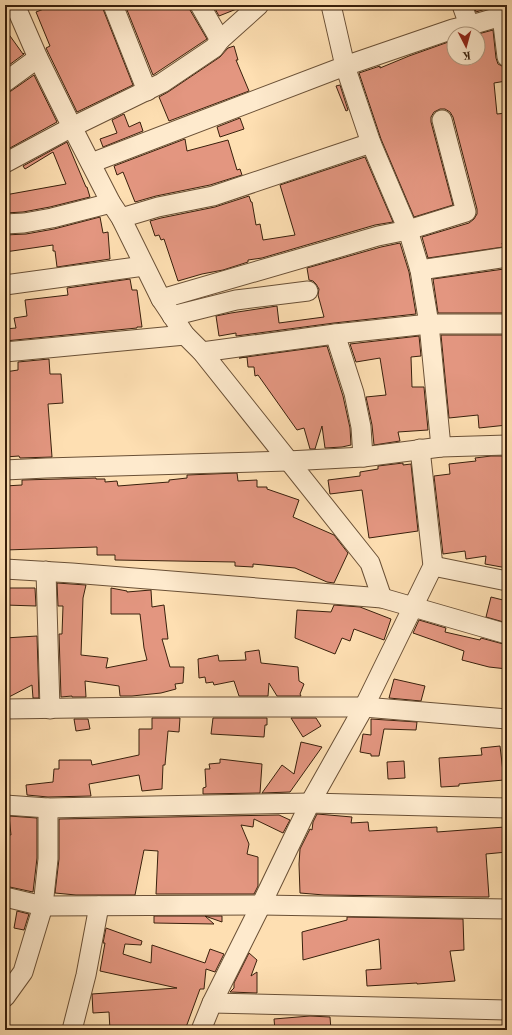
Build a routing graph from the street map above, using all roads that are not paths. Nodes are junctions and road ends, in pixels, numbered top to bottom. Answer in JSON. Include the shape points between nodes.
{"nodes":[{"id":1,"x":8,"y":5,"type":"edge"},
{"id":2,"x":15,"y":5,"type":"edge"},
{"id":3,"x":113,"y":5,"type":"edge"},
{"id":4,"x":200,"y":5,"type":"edge"},
{"id":5,"x":259,"y":5,"type":"edge"},
{"id":6,"x":331,"y":5,"type":"edge"},
{"id":7,"x":462,"y":5,"type":"edge"},
{"id":8,"x":5,"y":7,"type":"edge"},
{"id":9,"x":504,"y":12,"type":"edge"},
{"id":10,"x":469,"y":25,"type":"junction"},
{"id":11,"x":220,"y":40,"type":"junction"},
{"id":12,"x":507,"y":57,"type":"edge"},
{"id":13,"x":38,"y":58,"type":"junction"},
{"id":14,"x":345,"y":66,"type":"junction"},
{"id":15,"x":5,"y":82,"type":"edge"},
{"id":16,"x":147,"y":91,"type":"junction"},
{"id":17,"x":442,"y":120,"type":"dead end"},
{"id":18,"x":72,"y":127,"type":"junction"},
{"id":19,"x":371,"y":143,"type":"junction"},
{"id":20,"x":5,"y":163,"type":"edge"},
{"id":21,"x":91,"y":163,"type":"junction"},
{"id":22,"x":116,"y":210,"type":"junction"},
{"id":23,"x":5,"y":224,"type":"edge"},
{"id":24,"x":408,"y":230,"type":"junction"},
{"id":25,"x":507,"y":256,"type":"edge"},
{"id":26,"x":144,"y":266,"type":"junction"},
{"id":27,"x":420,"y":270,"type":"junction"},
{"id":28,"x":5,"y":285,"type":"edge"},
{"id":29,"x":308,"y":291,"type":"dead end"},
{"id":30,"x":161,"y":299,"type":"junction"},
{"id":31,"x":172,"y":316,"type":"junction"},
{"id":32,"x":429,"y":324,"type":"junction"},
{"id":33,"x":507,"y":324,"type":"edge"},
{"id":34,"x":335,"y":334,"type":"junction"},
{"id":35,"x":185,"y":335,"type":"junction"},
{"id":36,"x":5,"y":352,"type":"edge"},
{"id":37,"x":202,"y":352,"type":"junction"},
{"id":38,"x":507,"y":445,"type":"edge"},
{"id":39,"x":441,"y":447,"type":"junction"},
{"id":40,"x":420,"y":449,"type":"junction"},
{"id":41,"x":363,"y":457,"type":"junction"},
{"id":42,"x":288,"y":461,"type":"junction"},
{"id":43,"x":5,"y":470,"type":"edge"},
{"id":44,"x":433,"y":566,"type":"junction"},
{"id":45,"x":5,"y":569,"type":"edge"},
{"id":46,"x":46,"y":571,"type":"junction"},
{"id":47,"x":507,"y":581,"type":"edge"},
{"id":48,"x":382,"y":598,"type":"junction"},
{"id":49,"x":413,"y":607,"type":"junction"},
{"id":50,"x":507,"y":634,"type":"edge"},
{"id":51,"x":364,"y":707,"type":"junction"},
{"id":52,"x":5,"y":709,"type":"edge"},
{"id":53,"x":50,"y":709,"type":"junction"},
{"id":54,"x":507,"y":719,"type":"edge"},
{"id":55,"x":310,"y":803,"type":"junction"},
{"id":56,"x":5,"y":805,"type":"edge"},
{"id":57,"x":48,"y":808,"type":"junction"},
{"id":58,"x":507,"y":808,"type":"edge"},
{"id":59,"x":5,"y":897,"type":"edge"},
{"id":60,"x":261,"y":905,"type":"junction"},
{"id":61,"x":43,"y":906,"type":"junction"},
{"id":62,"x":99,"y":906,"type":"junction"},
{"id":63,"x":507,"y":909,"type":"edge"},
{"id":64,"x":5,"y":997,"type":"edge"},
{"id":65,"x":212,"y":1003,"type":"junction"},
{"id":66,"x":507,"y":1010,"type":"edge"},
{"id":67,"x":72,"y":1030,"type":"edge"},
{"id":68,"x":201,"y":1030,"type":"edge"}],
"edges":[{"from":1,"to":8,"type":"street"},
{"from":2,"to":13,"type":"street"},
{"from":3,"to":16,"type":"street"},
{"from":4,"to":11,"type":"street"},
{"from":5,"to":11,"type":"street"},
{"from":6,"to":14,"type":"street"},
{"from":7,"to":10,"type":"street"},
{"from":9,"to":10,"type":"street"},
{"from":9,"to":12,"type":"street"},
{"from":10,"to":14,"type":"street"},
{"from":11,"to":16,"type":"street","via":[[214,48]]},
{"from":13,"to":15,"type":"street"},
{"from":13,"to":18,"type":"street"},
{"from":14,"to":19,"type":"street"},
{"from":14,"to":21,"type":"street"},
{"from":16,"to":18,"type":"street"},
{"from":17,"to":24,"type":"street","via":[[466,212]]},
{"from":18,"to":20,"type":"street"},
{"from":18,"to":21,"type":"street"},
{"from":19,"to":22,"type":"street","via":[[214,196],[158,207]]},
{"from":19,"to":24,"type":"street"},
{"from":21,"to":22,"type":"street"},
{"from":22,"to":23,"type":"street"},
{"from":22,"to":26,"type":"street"},
{"from":24,"to":27,"type":"street"},
{"from":24,"to":30,"type":"street","via":[[378,236]]},
{"from":25,"to":27,"type":"street"},
{"from":26,"to":28,"type":"street"},
{"from":26,"to":30,"type":"street"},
{"from":27,"to":32,"type":"street"},
{"from":29,"to":31,"type":"street","via":[[236,300]]},
{"from":30,"to":31,"type":"street"},
{"from":31,"to":35,"type":"street"},
{"from":32,"to":33,"type":"street"},
{"from":32,"to":34,"type":"street"},
{"from":32,"to":39,"type":"street"},
{"from":34,"to":37,"type":"street"},
{"from":34,"to":41,"type":"street","via":[[354,393],[361,427]]},
{"from":35,"to":36,"type":"street"},
{"from":35,"to":37,"type":"street"},
{"from":37,"to":42,"type":"street"},
{"from":38,"to":39,"type":"street"},
{"from":39,"to":40,"type":"street"},
{"from":40,"to":41,"type":"street"},
{"from":40,"to":44,"type":"street"},
{"from":41,"to":42,"type":"street"},
{"from":42,"to":43,"type":"street"},
{"from":42,"to":48,"type":"street","via":[[370,563]]},
{"from":44,"to":47,"type":"street"},
{"from":44,"to":49,"type":"street"},
{"from":45,"to":46,"type":"street"},
{"from":46,"to":48,"type":"street"},
{"from":46,"to":53,"type":"street"},
{"from":48,"to":49,"type":"street"},
{"from":49,"to":50,"type":"street"},
{"from":49,"to":51,"type":"street"},
{"from":51,"to":53,"type":"street"},
{"from":51,"to":54,"type":"street"},
{"from":51,"to":55,"type":"street"},
{"from":52,"to":53,"type":"street"},
{"from":55,"to":57,"type":"street"},
{"from":55,"to":58,"type":"street"},
{"from":55,"to":60,"type":"street"},
{"from":56,"to":57,"type":"street"},
{"from":57,"to":61,"type":"street","via":[[48,859]]},
{"from":59,"to":61,"type":"street"},
{"from":60,"to":62,"type":"street"},
{"from":60,"to":63,"type":"street"},
{"from":60,"to":65,"type":"street"},
{"from":61,"to":62,"type":"street"},
{"from":61,"to":64,"type":"street","via":[[24,972]]},
{"from":62,"to":67,"type":"street"},
{"from":65,"to":66,"type":"street"},
{"from":65,"to":68,"type":"street"}]}
